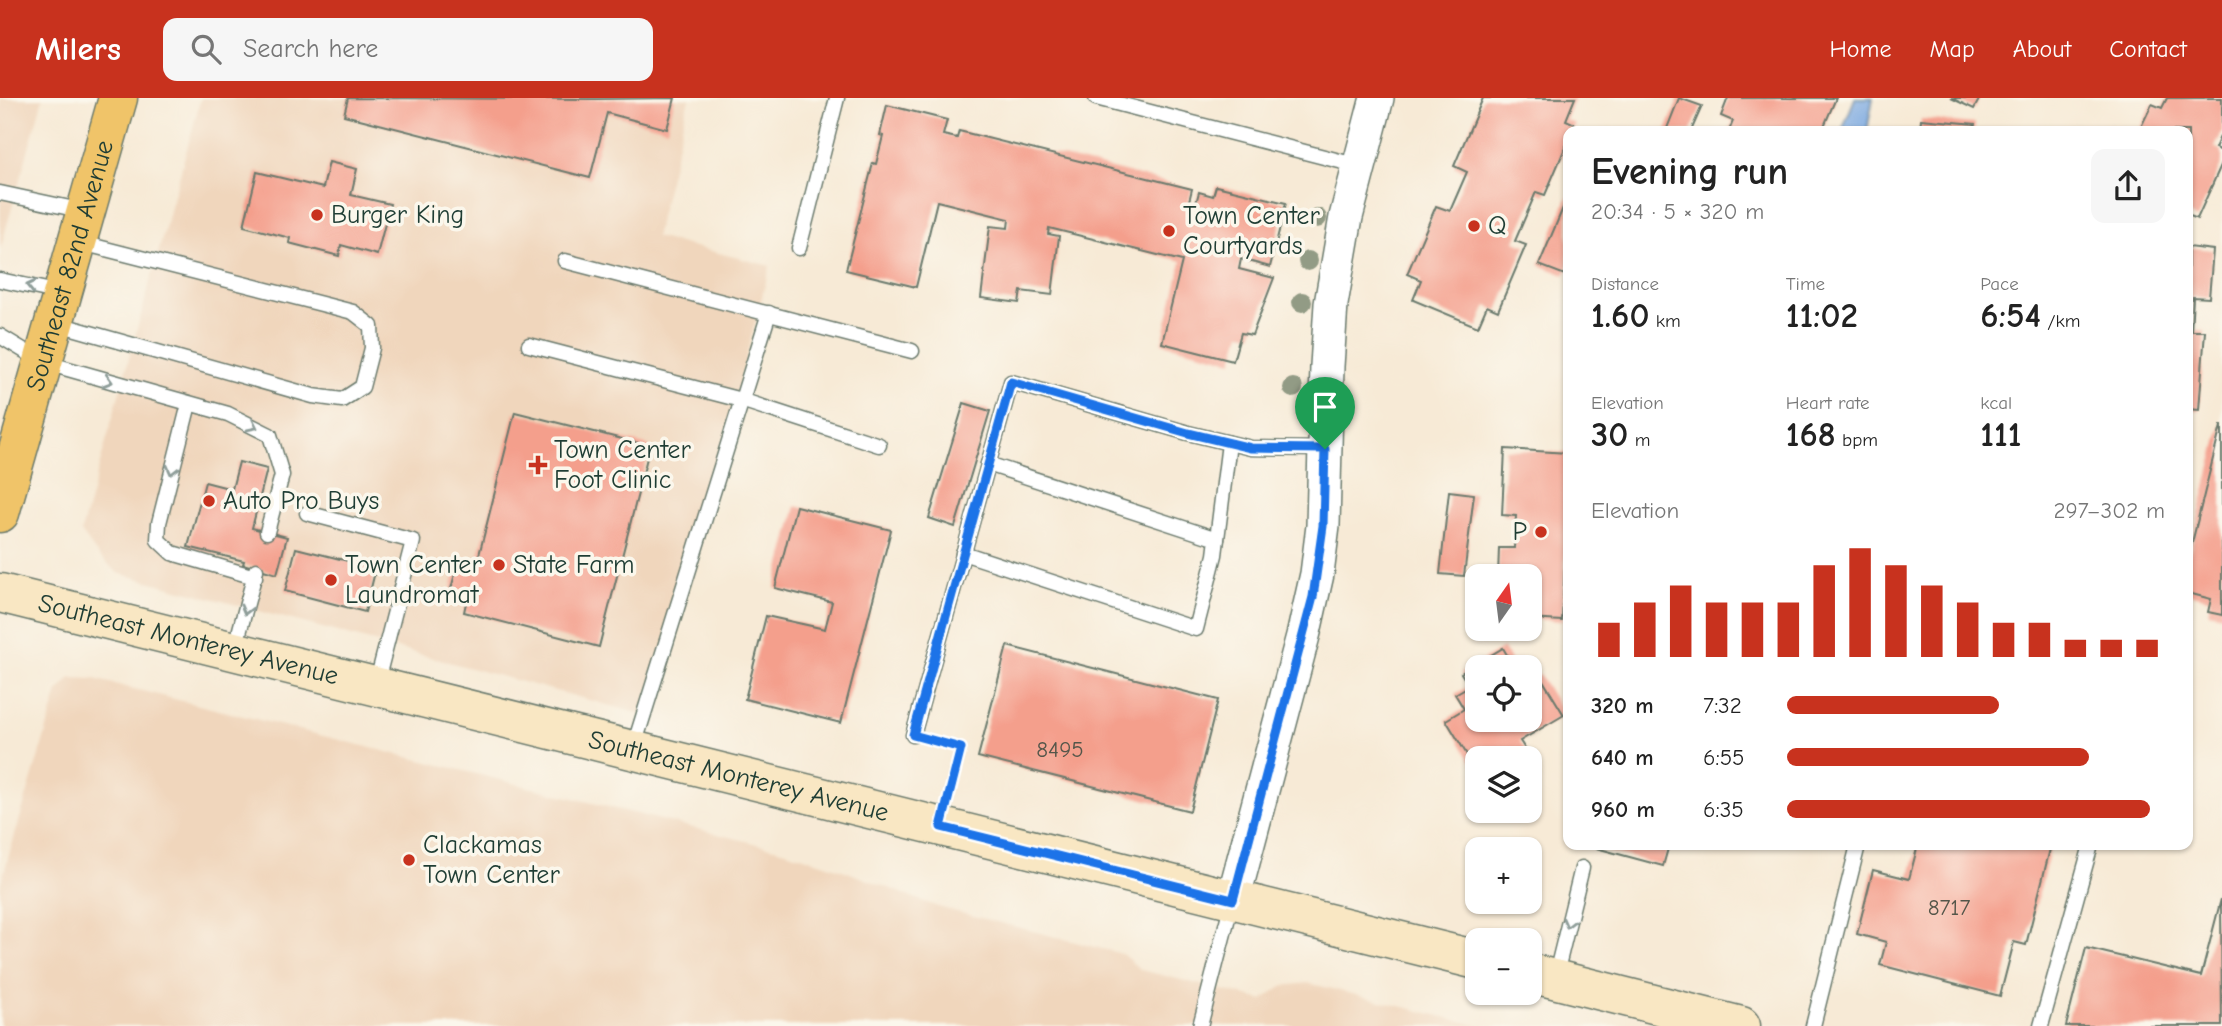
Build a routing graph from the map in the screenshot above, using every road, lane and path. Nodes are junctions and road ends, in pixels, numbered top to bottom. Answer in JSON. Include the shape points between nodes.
{"nodes":[{"id":1,"x":118,"y":98,"type":"edge"},
{"id":2,"x":837,"y":98,"type":"edge"},
{"id":3,"x":1096,"y":98,"type":"edge"},
{"id":4,"x":1377,"y":98,"type":"edge"},
{"id":5,"x":1359,"y":166,"type":"junction"},
{"id":6,"x":0,"y":193,"type":"edge"},
{"id":7,"x":81,"y":226,"type":"junction"},
{"id":8,"x":799,"y":248,"type":"dead end"},
{"id":9,"x":565,"y":261,"type":"dead end"},
{"id":10,"x":0,"y":280,"type":"edge"},
{"id":11,"x":58,"y":308,"type":"junction"},
{"id":12,"x":769,"y":313,"type":"junction"},
{"id":13,"x":0,"y":336,"type":"edge"},
{"id":14,"x":529,"y":345,"type":"dead end"},
{"id":15,"x":912,"y":351,"type":"dead end"},
{"id":16,"x":43,"y":362,"type":"junction"},
{"id":17,"x":741,"y":400,"type":"junction"},
{"id":18,"x":189,"y":404,"type":"junction"},
{"id":19,"x":1228,"y":443,"type":"junction"},
{"id":20,"x":879,"y":445,"type":"dead end"},
{"id":21,"x":1325,"y":449,"type":"junction"},
{"id":22,"x":988,"y":464,"type":"junction"},
{"id":23,"x":0,"y":513,"type":"edge"},
{"id":24,"x":307,"y":513,"type":"dead end"},
{"id":25,"x":267,"y":532,"type":"dead end"},
{"id":26,"x":1217,"y":540,"type":"junction"},
{"id":27,"x":963,"y":553,"type":"junction"},
{"id":28,"x":0,"y":593,"type":"edge"},
{"id":29,"x":235,"y":651,"type":"junction"},
{"id":30,"x":376,"y":686,"type":"junction"},
{"id":31,"x":913,"y":735,"type":"joint"},
{"id":32,"x":633,"y":750,"type":"junction"},
{"id":33,"x":941,"y":827,"type":"junction"},
{"id":34,"x":1857,"y":850,"type":"edge"},
{"id":35,"x":2090,"y":850,"type":"edge"},
{"id":36,"x":1582,"y":867,"type":"dead end"},
{"id":37,"x":1233,"y":900,"type":"junction"},
{"id":38,"x":1465,"y":957,"type":"edge"},
{"id":39,"x":1542,"y":976,"type":"edge"},
{"id":40,"x":1200,"y":1026,"type":"edge"},
{"id":41,"x":1741,"y":1026,"type":"edge"},
{"id":42,"x":1813,"y":1026,"type":"edge"},
{"id":43,"x":2041,"y":1026,"type":"edge"}],
"edges":[{"from":1,"to":7,"type":"main road","name":"Southeast 82nd Avenue"},
{"from":2,"to":8,"type":"lane"},
{"from":3,"to":5,"type":"lane"},
{"from":4,"to":5,"type":"street"},
{"from":5,"to":21,"type":"street","via":[[1331,304]]},
{"from":6,"to":7,"type":"lane"},
{"from":7,"to":11,"type":"main road","name":"Southeast 82nd Avenue"},
{"from":7,"to":11,"type":"lane","via":[[353,312],[371,326],[372,348],[362,387],[342,400],[313,396]]},
{"from":9,"to":12,"type":"lane"},
{"from":11,"to":10,"type":"lane","one_way":true},
{"from":11,"to":16,"type":"main road","name":"Southeast 82nd Avenue"},
{"from":12,"to":15,"type":"lane"},
{"from":12,"to":17,"type":"lane"},
{"from":13,"to":16,"type":"lane"},
{"from":14,"to":17,"type":"lane"},
{"from":16,"to":18,"type":"lane","one_way":true},
{"from":16,"to":23,"type":"main road","name":"Southeast 82nd Avenue"},
{"from":17,"to":20,"type":"lane"},
{"from":17,"to":32,"type":"lane"},
{"from":18,"to":25,"type":"lane","one_way":true,"via":[[228,414],[270,435],[282,475]]},
{"from":18,"to":29,"type":"lane","one_way":true,"via":[[158,540],[172,553],[256,573]]},
{"from":19,"to":21,"type":"lane","via":[[1251,448]]},
{"from":19,"to":22,"type":"lane","via":[[1011,382]]},
{"from":19,"to":26,"type":"lane"},
{"from":21,"to":37,"type":"street","via":[[1323,526],[1313,597]]},
{"from":22,"to":26,"type":"lane"},
{"from":22,"to":27,"type":"lane"},
{"from":24,"to":30,"type":"lane","via":[[413,541]]},
{"from":26,"to":27,"type":"lane","via":[[1196,629]]},
{"from":27,"to":31,"type":"lane"},
{"from":28,"to":29,"type":"main road","name":"Southeast Monterey Avenue"},
{"from":29,"to":30,"type":"main road","name":"Southeast Monterey Avenue"},
{"from":30,"to":32,"type":"main road","name":"Southeast Monterey Avenue"},
{"from":31,"to":33,"type":"path","via":[[961,748]]},
{"from":32,"to":33,"type":"main road","name":"Southeast Monterey Avenue"},
{"from":33,"to":37,"type":"main road","name":"Southeast Monterey Avenue"},
{"from":34,"to":42,"type":"lane"},
{"from":35,"to":43,"type":"lane"},
{"from":36,"to":39,"type":"lane","one_way":true},
{"from":37,"to":38,"type":"main road","name":"Southeast Monterey Avenue"},
{"from":37,"to":40,"type":"lane"},
{"from":39,"to":41,"type":"main road"}]}
